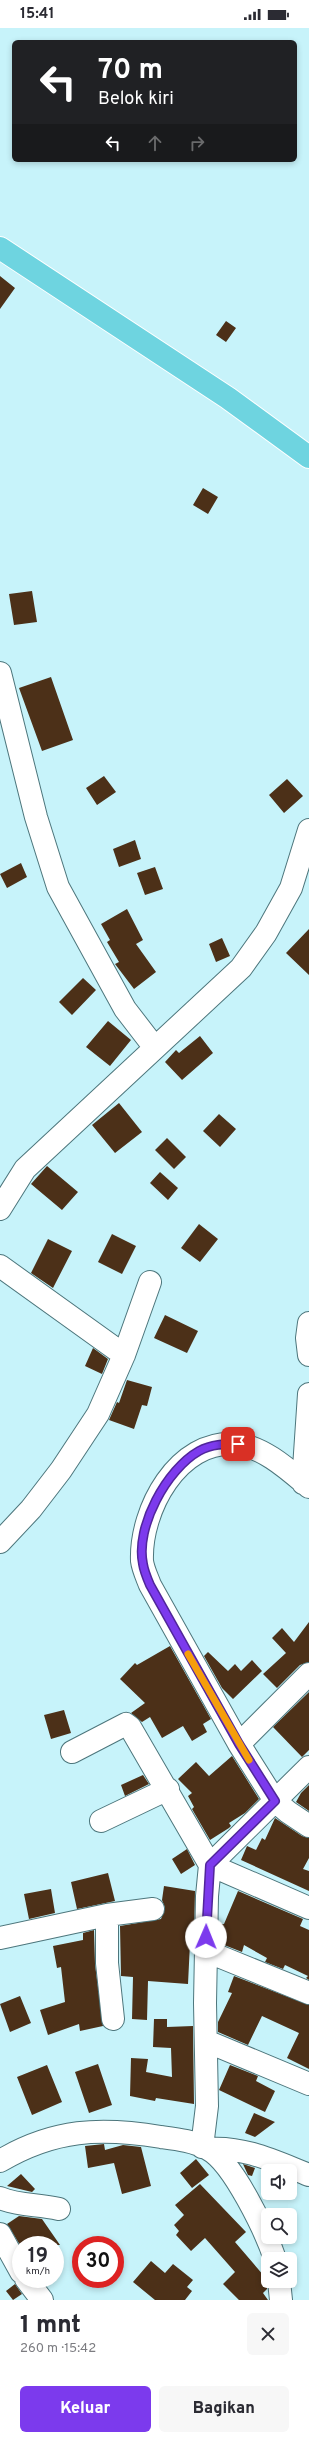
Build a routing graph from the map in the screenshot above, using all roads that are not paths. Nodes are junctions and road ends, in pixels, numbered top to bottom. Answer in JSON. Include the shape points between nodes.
{"nodes":[{"id":1,"x":0,"y":248,"type":"edge"},
{"id":2,"x":309,"y":457,"type":"edge"},
{"id":3,"x":0,"y":673,"type":"edge"},
{"id":4,"x":309,"y":830,"type":"edge"},
{"id":5,"x":155,"y":1048,"type":"junction"},
{"id":6,"x":0,"y":1209,"type":"edge"},
{"id":7,"x":0,"y":1266,"type":"edge"},
{"id":8,"x":150,"y":1282,"type":"dead end"},
{"id":9,"x":309,"y":1323,"type":"edge"},
{"id":10,"x":309,"y":1354,"type":"edge"},
{"id":11,"x":124,"y":1355,"type":"junction"},
{"id":12,"x":309,"y":1394,"type":"edge"},
{"id":13,"x":306,"y":1485,"type":"edge"},
{"id":14,"x":0,"y":1542,"type":"edge"},
{"id":15,"x":309,"y":1674,"type":"edge"},
{"id":16,"x":239,"y":1744,"type":"junction"},
{"id":17,"x":72,"y":1752,"type":"dead end"},
{"id":18,"x":309,"y":1767,"type":"edge"},
{"id":19,"x":168,"y":1789,"type":"junction"},
{"id":20,"x":275,"y":1801,"type":"junction"},
{"id":21,"x":100,"y":1821,"type":"dead end"},
{"id":22,"x":309,"y":1826,"type":"edge"},
{"id":23,"x":210,"y":1865,"type":"junction"},
{"id":24,"x":309,"y":1908,"type":"edge"},
{"id":25,"x":153,"y":1909,"type":"dead end"},
{"id":26,"x":107,"y":1915,"type":"junction"},
{"id":27,"x":0,"y":1938,"type":"edge"},
{"id":28,"x":206,"y":1951,"type":"junction"},
{"id":29,"x":309,"y":1993,"type":"edge"},
{"id":30,"x":113,"y":2019,"type":"dead end"},
{"id":31,"x":206,"y":2041,"type":"junction"},
{"id":32,"x":309,"y":2084,"type":"edge"},
{"id":33,"x":205,"y":2148,"type":"junction"},
{"id":34,"x":0,"y":2161,"type":"edge"},
{"id":35,"x":309,"y":2175,"type":"edge"},
{"id":36,"x":0,"y":2198,"type":"edge"},
{"id":37,"x":59,"y":2209,"type":"dead end"},
{"id":38,"x":0,"y":2234,"type":"edge"},
{"id":39,"x":273,"y":2252,"type":"edge"},
{"id":40,"x":12,"y":2256,"type":"edge"},
{"id":41,"x":33,"y":2288,"type":"edge"},
{"id":42,"x":280,"y":2288,"type":"edge"},
{"id":43,"x":42,"y":2300,"type":"edge"},
{"id":44,"x":281,"y":2300,"type":"edge"}],
"edges":[{"from":1,"to":2,"type":"main road","via":[[228,398]]},
{"from":3,"to":5,"type":"street","via":[[36,816],[58,887],[125,1009]]},
{"from":4,"to":5,"type":"street","via":[[291,888],[266,933],[241,968]]},
{"from":5,"to":6,"type":"street","via":[[25,1169]]},
{"from":7,"to":11,"type":"street"},
{"from":8,"to":11,"type":"street"},
{"from":9,"to":10,"type":"street"},
{"from":11,"to":14,"type":"street","via":[[98,1414],[44,1492]]},
{"from":12,"to":13,"type":"street"},
{"from":13,"to":16,"type":"street","via":[[267,1455],[248,1447],[222,1444],[210,1446],[198,1452],[174,1473],[157,1497],[147,1523],[142,1563],[150,1585]]},
{"from":15,"to":16,"type":"street"},
{"from":16,"to":20,"type":"street"},
{"from":17,"to":19,"type":"street","via":[[126,1724],[136,1735]]},
{"from":18,"to":20,"type":"street"},
{"from":19,"to":21,"type":"street"},
{"from":19,"to":23,"type":"street"},
{"from":20,"to":22,"type":"street"},
{"from":20,"to":23,"type":"street"},
{"from":23,"to":24,"type":"street"},
{"from":23,"to":28,"type":"street"},
{"from":25,"to":26,"type":"street"},
{"from":26,"to":27,"type":"street"},
{"from":26,"to":30,"type":"street","via":[[107,1963]]},
{"from":28,"to":29,"type":"street"},
{"from":28,"to":31,"type":"street"},
{"from":31,"to":32,"type":"street"},
{"from":31,"to":33,"type":"street"},
{"from":33,"to":34,"type":"street","via":[[185,2141],[137,2133],[96,2130],[60,2134],[20,2149]]},
{"from":33,"to":35,"type":"street","via":[[224,2147],[250,2152]]},
{"from":33,"to":39,"type":"street","via":[[228,2169],[266,2233]]},
{"from":36,"to":37,"type":"street","via":[[16,2204],[36,2204]]},
{"from":38,"to":40,"type":"street"},
{"from":41,"to":43,"type":"street"},
{"from":42,"to":44,"type":"street"}]}
